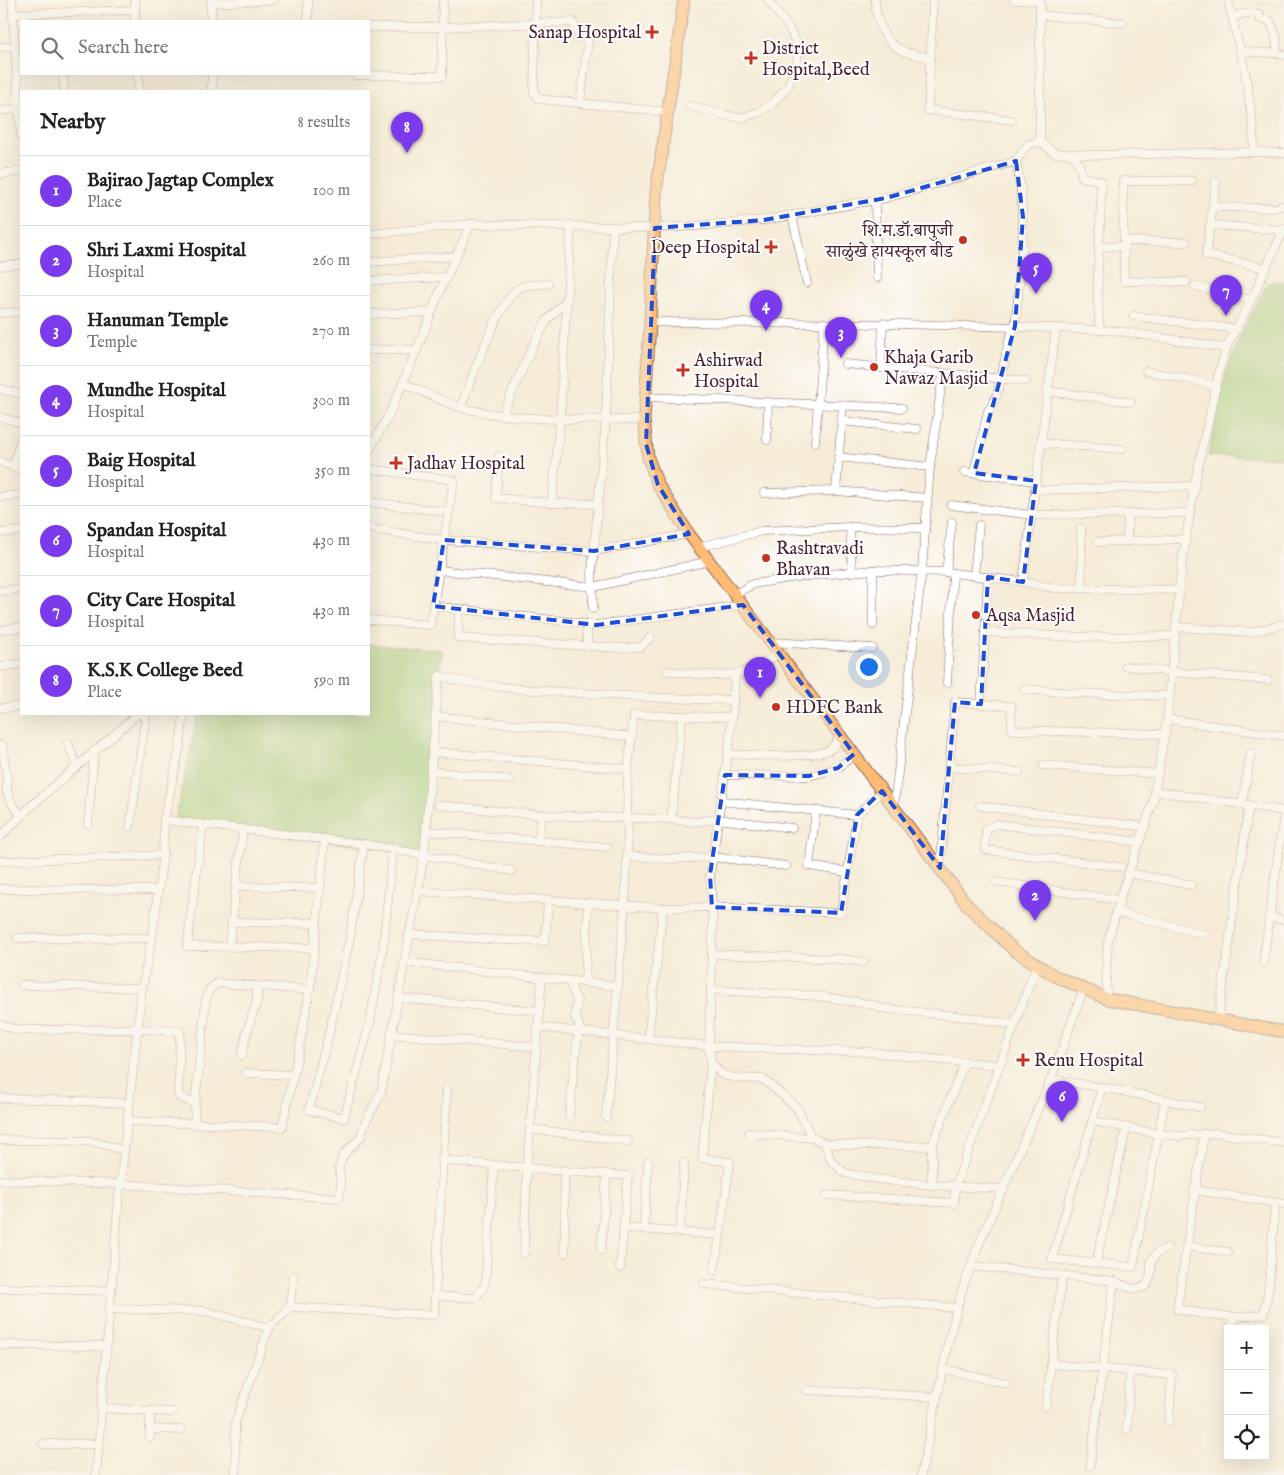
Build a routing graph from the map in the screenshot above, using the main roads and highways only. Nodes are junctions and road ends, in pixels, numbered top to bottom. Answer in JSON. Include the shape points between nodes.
{"nodes":[{"id":1,"x":684,"y":0,"type":"edge"},
{"id":2,"x":1284,"y":1032,"type":"edge"}],
"edges":[{"from":1,"to":2,"type":"highway","via":[[656,192],[644,420],[648,458],[658,485],[689,534],[968,906],[1014,950],[1055,976],[1107,999]]}]}
